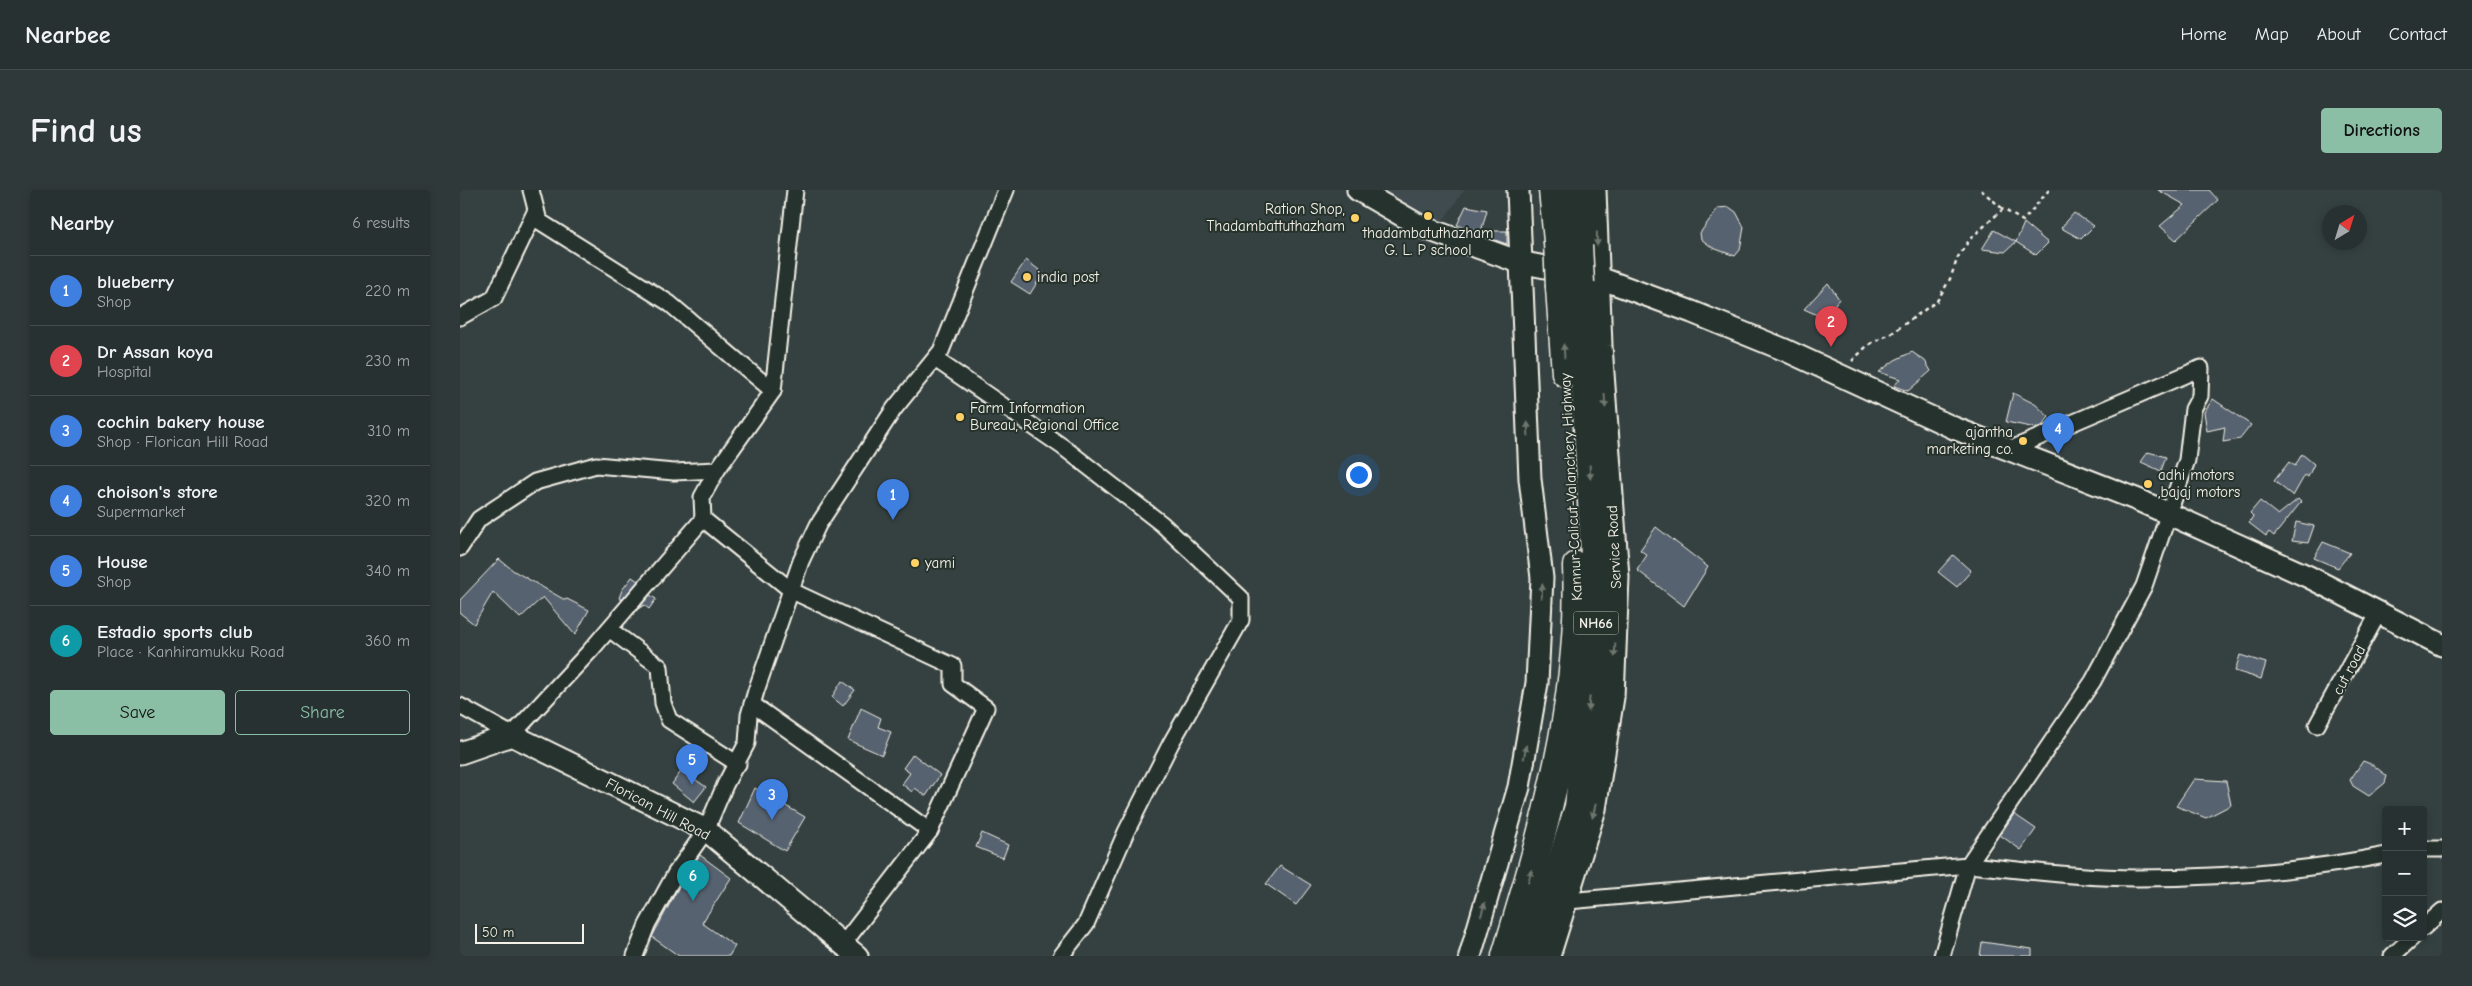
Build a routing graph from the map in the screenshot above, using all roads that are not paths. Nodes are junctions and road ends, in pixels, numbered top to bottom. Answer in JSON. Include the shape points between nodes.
{"nodes":[{"id":1,"x":531,"y":190,"type":"edge"},
{"id":2,"x":794,"y":190,"type":"edge"},
{"id":3,"x":1006,"y":190,"type":"edge"},
{"id":4,"x":1358,"y":190,"type":"edge"},
{"id":5,"x":1518,"y":190,"type":"edge"},
{"id":6,"x":1553,"y":190,"type":"edge"},
{"id":7,"x":1575,"y":190,"type":"edge"},
{"id":8,"x":1595,"y":190,"type":"edge"},
{"id":9,"x":536,"y":210,"type":"junction"},
{"id":10,"x":1568,"y":244,"type":"junction"},
{"id":11,"x":1520,"y":262,"type":"junction"},
{"id":12,"x":1579,"y":282,"type":"junction"},
{"id":13,"x":460,"y":317,"type":"edge"},
{"id":14,"x":935,"y":359,"type":"junction"},
{"id":15,"x":773,"y":391,"type":"junction"},
{"id":16,"x":2009,"y":450,"type":"junction"},
{"id":17,"x":717,"y":470,"type":"junction"},
{"id":18,"x":2167,"y":514,"type":"junction"},
{"id":19,"x":703,"y":519,"type":"junction"},
{"id":20,"x":460,"y":548,"type":"edge"},
{"id":21,"x":792,"y":591,"type":"junction"},
{"id":22,"x":2378,"y":614,"type":"junction"},
{"id":23,"x":609,"y":629,"type":"junction"},
{"id":24,"x":2442,"y":645,"type":"edge"},
{"id":25,"x":752,"y":704,"type":"junction"},
{"id":26,"x":460,"y":706,"type":"edge"},
{"id":27,"x":2318,"y":725,"type":"dead end"},
{"id":28,"x":512,"y":735,"type":"junction"},
{"id":29,"x":460,"y":752,"type":"edge"},
{"id":30,"x":738,"y":764,"type":"junction"},
{"id":31,"x":706,"y":830,"type":"junction"},
{"id":32,"x":930,"y":831,"type":"junction"},
{"id":33,"x":2427,"y":849,"type":"edge"},
{"id":34,"x":2442,"y":849,"type":"edge"},
{"id":35,"x":2382,"y":857,"type":"edge"},
{"id":36,"x":1968,"y":865,"type":"junction"},
{"id":37,"x":1568,"y":901,"type":"junction"},
{"id":38,"x":2442,"y":911,"type":"edge"},
{"id":39,"x":2427,"y":924,"type":"edge"},
{"id":40,"x":2410,"y":941,"type":"edge"},
{"id":41,"x":850,"y":949,"type":"edge"},
{"id":42,"x":2399,"y":954,"type":"edge"},
{"id":43,"x":635,"y":956,"type":"edge"},
{"id":44,"x":1061,"y":956,"type":"edge"},
{"id":45,"x":1470,"y":956,"type":"edge"},
{"id":46,"x":1506,"y":956,"type":"edge"},
{"id":47,"x":1533,"y":956,"type":"edge"},
{"id":48,"x":1549,"y":956,"type":"edge"},
{"id":49,"x":1942,"y":956,"type":"edge"}],
"edges":[{"from":1,"to":9,"type":"street"},
{"from":2,"to":15,"type":"street"},
{"from":3,"to":14,"type":"street"},
{"from":4,"to":11,"type":"street","via":[[1422,227]]},
{"from":5,"to":11,"type":"street"},
{"from":6,"to":10,"type":"highway","name":"Kannur-Calicut-Valanchery Highway","number":"NH66"},
{"from":7,"to":10,"type":"highway","number":"NH66"},
{"from":8,"to":12,"type":"street","name":"Service Road","one_way":true},
{"from":9,"to":13,"type":"street","via":[[494,298]]},
{"from":9,"to":15,"type":"street","via":[[539,222],[669,304]]},
{"from":10,"to":12,"type":"highway","name":"Kannur-Calicut-Valanchery Highway","number":"NH66","bridge":true},
{"from":11,"to":12,"type":"street"},
{"from":45,"to":11,"type":"street","one_way":true,"via":[[1519,787],[1537,683],[1542,578],[1530,479]]},
{"from":12,"to":16,"type":"street","via":[[1692,312]]},
{"from":12,"to":37,"type":"street","name":"Service Road","one_way":true,"via":[[1618,577],[1613,698],[1595,810]]},
{"from":46,"to":12,"type":"highway","name":"Kannur-Calicut-Valanchery Highway","number":"NH66","one_way":true,"via":[[1544,822],[1568,703],[1578,600]]},
{"from":12,"to":47,"type":"highway","number":"NH66","one_way":true,"via":[[1598,610],[1579,807]]},
{"from":14,"to":21,"type":"street","via":[[894,409],[818,525],[801,561]]},
{"from":14,"to":44,"type":"street","via":[[1062,447],[1162,524],[1241,598],[1241,620],[1166,751],[1086,924]]},
{"from":15,"to":17,"type":"street"},
{"from":16,"to":18,"type":"street"},
{"from":16,"to":18,"type":"street","via":[[2201,368],[2200,396],[2193,409],[2186,460]]},
{"from":17,"to":19,"type":"street","via":[[702,497]]},
{"from":17,"to":20,"type":"street","via":[[674,472],[596,464],[535,482],[480,520]]},
{"from":18,"to":22,"type":"street","via":[[2309,577]]},
{"from":18,"to":36,"type":"street","via":[[2144,586],[2093,682]]},
{"from":19,"to":21,"type":"street"},
{"from":19,"to":23,"type":"street"},
{"from":21,"to":25,"type":"street"},
{"from":21,"to":32,"type":"street","via":[[953,666],[953,684],[986,708]]},
{"from":22,"to":24,"type":"street"},
{"from":22,"to":27,"type":"street","name":"cut road"},
{"from":23,"to":28,"type":"street"},
{"from":23,"to":30,"type":"street","via":[[660,667],[663,702],[669,720]]},
{"from":25,"to":30,"type":"street","via":[[747,743]]},
{"from":25,"to":32,"type":"street"},
{"from":26,"to":28,"type":"street"},
{"from":28,"to":29,"type":"street"},
{"from":28,"to":31,"type":"street","name":"Florican Hill Road"},
{"from":30,"to":31,"type":"street","via":[[725,785]]},
{"from":31,"to":41,"type":"street","name":"Florican Hill Road"},
{"from":31,"to":43,"type":"street","via":[[675,874],[647,925]]},
{"from":32,"to":41,"type":"street"},
{"from":33,"to":34,"type":"street"},
{"from":35,"to":36,"type":"street","via":[[2325,867],[2219,876],[2136,878]]},
{"from":36,"to":37,"type":"street"},
{"from":36,"to":49,"type":"street"},
{"from":37,"to":48,"type":"street","name":"Service Road"},
{"from":38,"to":39,"type":"street"},
{"from":40,"to":42,"type":"street"}]}
